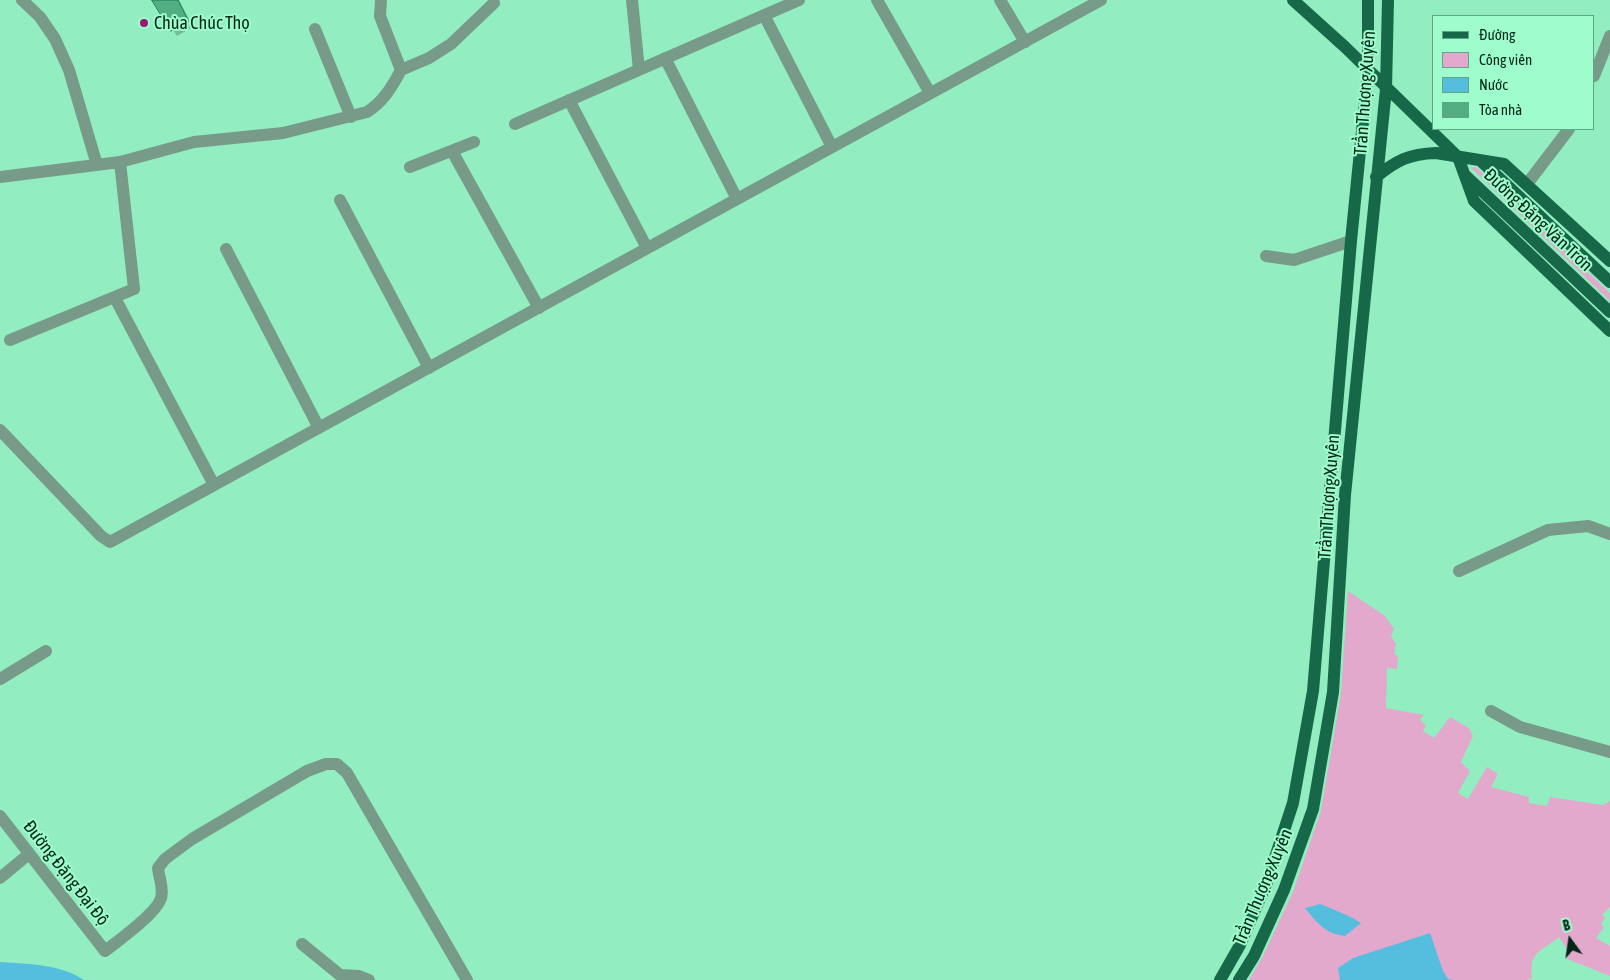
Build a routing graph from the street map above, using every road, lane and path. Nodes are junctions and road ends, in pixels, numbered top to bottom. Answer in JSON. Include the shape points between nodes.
{"nodes":[{"id":1,"x":22,"y":0,"type":"edge"},
{"id":2,"x":380,"y":0,"type":"edge"},
{"id":3,"x":632,"y":0,"type":"edge"},
{"id":4,"x":799,"y":0,"type":"edge"},
{"id":5,"x":877,"y":0,"type":"edge"},
{"id":6,"x":1000,"y":0,"type":"edge"},
{"id":7,"x":1101,"y":0,"type":"edge"},
{"id":8,"x":1293,"y":0,"type":"edge"},
{"id":9,"x":1368,"y":0,"type":"edge"},
{"id":10,"x":1388,"y":0,"type":"edge"},
{"id":11,"x":494,"y":3,"type":"dead end"},
{"id":12,"x":764,"y":15,"type":"junction"},
{"id":13,"x":315,"y":29,"type":"dead end"},
{"id":14,"x":1610,"y":36,"type":"edge"},
{"id":15,"x":1025,"y":42,"type":"junction"},
{"id":16,"x":665,"y":58,"type":"junction"},
{"id":17,"x":401,"y":70,"type":"junction"},
{"id":18,"x":639,"y":70,"type":"junction"},
{"id":19,"x":1368,"y":71,"type":"junction"},
{"id":20,"x":1595,"y":74,"type":"edge"},
{"id":21,"x":1386,"y":89,"type":"junction"},
{"id":22,"x":930,"y":93,"type":"junction"},
{"id":23,"x":569,"y":100,"type":"junction"},
{"id":24,"x":351,"y":117,"type":"junction"},
{"id":25,"x":515,"y":124,"type":"dead end"},
{"id":26,"x":1567,"y":130,"type":"edge"},
{"id":27,"x":474,"y":142,"type":"dead end"},
{"id":28,"x":832,"y":147,"type":"junction"},
{"id":29,"x":452,"y":151,"type":"junction"},
{"id":30,"x":1458,"y":157,"type":"junction"},
{"id":31,"x":1480,"y":160,"type":"junction"},
{"id":32,"x":120,"y":162,"type":"junction"},
{"id":33,"x":97,"y":165,"type":"junction"},
{"id":34,"x":410,"y":167,"type":"dead end"},
{"id":35,"x":1464,"y":174,"type":"junction"},
{"id":36,"x":0,"y":177,"type":"edge"},
{"id":37,"x":1376,"y":177,"type":"junction"},
{"id":38,"x":1527,"y":184,"type":"junction"},
{"id":39,"x":737,"y":199,"type":"junction"},
{"id":40,"x":340,"y":200,"type":"dead end"},
{"id":41,"x":1350,"y":241,"type":"junction"},
{"id":42,"x":647,"y":248,"type":"junction"},
{"id":43,"x":226,"y":249,"type":"dead end"},
{"id":44,"x":1266,"y":256,"type":"dead end"},
{"id":45,"x":1610,"y":261,"type":"edge"},
{"id":46,"x":1610,"y":282,"type":"edge"},
{"id":47,"x":115,"y":298,"type":"junction"},
{"id":48,"x":538,"y":308,"type":"junction"},
{"id":49,"x":1610,"y":312,"type":"edge"},
{"id":50,"x":1610,"y":331,"type":"edge"},
{"id":51,"x":10,"y":340,"type":"dead end"},
{"id":52,"x":428,"y":368,"type":"junction"},
{"id":53,"x":319,"y":428,"type":"junction"},
{"id":54,"x":0,"y":430,"type":"edge"},
{"id":55,"x":214,"y":485,"type":"junction"},
{"id":56,"x":1610,"y":534,"type":"edge"},
{"id":57,"x":1459,"y":571,"type":"dead end"},
{"id":58,"x":46,"y":651,"type":"dead end"},
{"id":59,"x":0,"y":679,"type":"edge"},
{"id":60,"x":1491,"y":711,"type":"dead end"},
{"id":61,"x":1610,"y":752,"type":"edge"},
{"id":62,"x":0,"y":816,"type":"edge"},
{"id":63,"x":29,"y":854,"type":"junction"},
{"id":64,"x":0,"y":878,"type":"edge"},
{"id":65,"x":302,"y":944,"type":"dead end"},
{"id":66,"x":369,"y":980,"type":"edge"},
{"id":67,"x":467,"y":980,"type":"edge"},
{"id":68,"x":1220,"y":980,"type":"edge"},
{"id":69,"x":1239,"y":980,"type":"edge"}],
"edges":[{"from":1,"to":33,"type":"street","via":[[40,17],[70,70]]},
{"from":2,"to":17,"type":"street","via":[[380,16]]},
{"from":3,"to":18,"type":"street"},
{"from":4,"to":12,"type":"street"},
{"from":5,"to":22,"type":"street"},
{"from":6,"to":15,"type":"street"},
{"from":7,"to":15,"type":"street"},
{"from":8,"to":19,"type":"main road","name":"Đường Đặng Văn Trơn"},
{"from":9,"to":19,"type":"main road","name":"Trần Thượng Xuyên"},
{"from":10,"to":21,"type":"main road","name":"Trần Thượng Xuyên"},
{"from":11,"to":17,"type":"street","via":[[451,44]]},
{"from":12,"to":16,"type":"street"},
{"from":12,"to":28,"type":"street"},
{"from":13,"to":24,"type":"street"},
{"from":14,"to":20,"type":"street"},
{"from":15,"to":22,"type":"street"},
{"from":16,"to":18,"type":"street"},
{"from":16,"to":39,"type":"street"},
{"from":17,"to":24,"type":"street","via":[[377,106]]},
{"from":18,"to":23,"type":"street"},
{"from":19,"to":21,"type":"main road","name":"Đường Đặng Văn Trơn"},
{"from":19,"to":41,"type":"main road","name":"Trần Thượng Xuyên"},
{"from":21,"to":30,"type":"main road","name":"Đường Đặng Văn Trơn"},
{"from":21,"to":37,"type":"main road","name":"Trần Thượng Xuyên"},
{"from":22,"to":28,"type":"street"},
{"from":23,"to":25,"type":"street"},
{"from":23,"to":42,"type":"street"},
{"from":24,"to":32,"type":"street","via":[[283,133],[194,142]]},
{"from":26,"to":38,"type":"street"},
{"from":27,"to":29,"type":"street"},
{"from":28,"to":39,"type":"street"},
{"from":29,"to":34,"type":"street"},
{"from":29,"to":48,"type":"street"},
{"from":30,"to":31,"type":"main road","name":"Đường Đặng Văn Trơn"},
{"from":30,"to":35,"type":"main road","name":"Đường Đặng Văn Trơn"},
{"from":30,"to":37,"type":"main road","via":[[1436,152],[1415,154],[1403,158]]},
{"from":31,"to":38,"type":"main road","name":"Đường Đặng Văn Trơn","via":[[1504,164]]},
{"from":31,"to":46,"type":"main road","name":"Đường Đặng Văn Trơn"},
{"from":32,"to":33,"type":"street"},
{"from":32,"to":47,"type":"street","via":[[134,289]]},
{"from":33,"to":36,"type":"street"},
{"from":35,"to":49,"type":"main road","name":"Đường Đặng Văn Trơn"},
{"from":35,"to":50,"type":"main road","name":"Đường Đặng Văn Trơn","via":[[1474,201]]},
{"from":37,"to":69,"type":"main road","name":"Trần Thượng Xuyên","via":[[1345,495],[1333,692],[1315,800],[1284,890],[1254,956]]},
{"from":38,"to":45,"type":"main road","name":"Đường Đặng Văn Trơn"},
{"from":39,"to":42,"type":"street"},
{"from":40,"to":52,"type":"street"},
{"from":41,"to":44,"type":"street","via":[[1294,260]]},
{"from":41,"to":68,"type":"main road","name":"Trần Thượng Xuyên","via":[[1313,691],[1293,803],[1267,882],[1240,945]]},
{"from":42,"to":48,"type":"street"},
{"from":43,"to":53,"type":"street"},
{"from":47,"to":51,"type":"street"},
{"from":47,"to":55,"type":"street"},
{"from":48,"to":52,"type":"street"},
{"from":52,"to":53,"type":"street"},
{"from":53,"to":55,"type":"street"},
{"from":54,"to":55,"type":"street","via":[[110,542]]},
{"from":56,"to":57,"type":"street","via":[[1588,526],[1548,530]]},
{"from":58,"to":59,"type":"street"},
{"from":60,"to":61,"type":"street","via":[[1520,727]]},
{"from":62,"to":63,"type":"street","name":"Đường Đặng Đại Độ"},
{"from":63,"to":64,"type":"street"},
{"from":63,"to":67,"type":"street","name":"Đường Đặng Đại Độ","via":[[105,952],[141,922],[161,900],[158,868],[165,859],[192,839],[307,772],[326,764],[337,764],[347,773]]},
{"from":65,"to":66,"type":"street","via":[[340,975]]}]}
